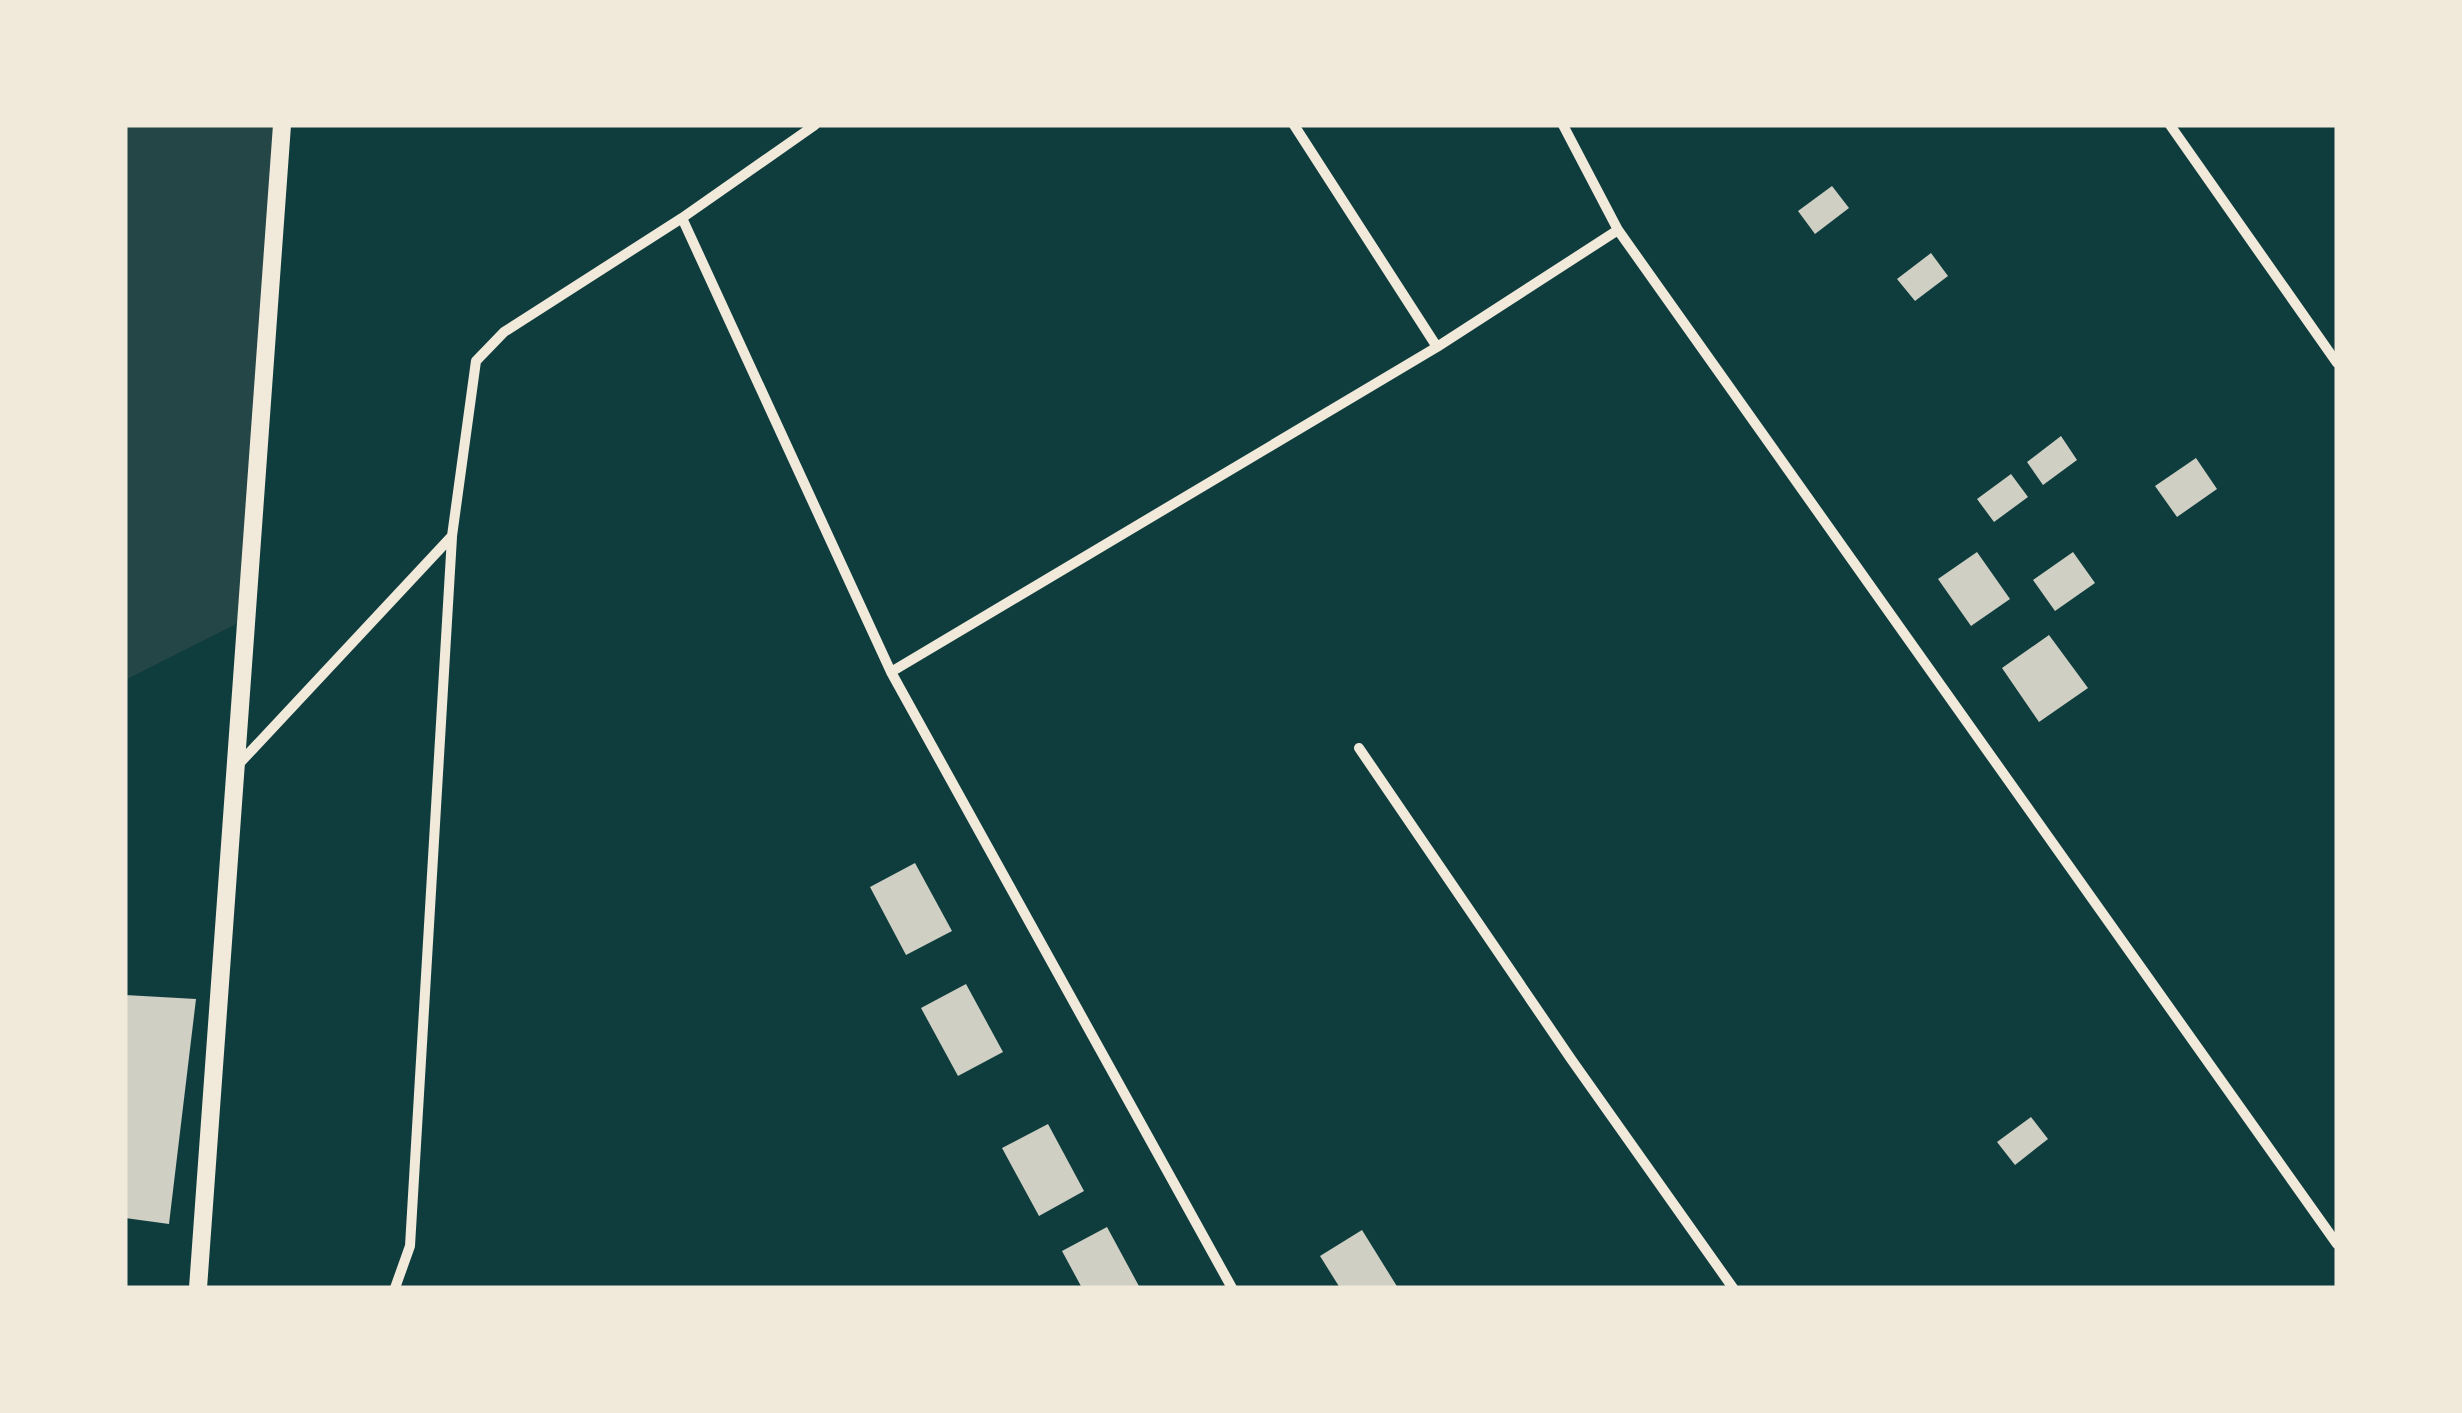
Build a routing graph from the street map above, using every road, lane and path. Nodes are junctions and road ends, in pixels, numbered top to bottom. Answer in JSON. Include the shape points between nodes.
{"nodes":[{"id":1,"x":282,"y":125,"type":"edge"},
{"id":2,"x":816,"y":125,"type":"edge"},
{"id":3,"x":1294,"y":125,"type":"edge"},
{"id":4,"x":1563,"y":125,"type":"edge"},
{"id":5,"x":2170,"y":125,"type":"edge"},
{"id":6,"x":682,"y":218,"type":"junction"},
{"id":7,"x":1618,"y":230,"type":"junction"},
{"id":8,"x":1437,"y":347,"type":"junction"},
{"id":9,"x":2337,"y":363,"type":"edge"},
{"id":10,"x":452,"y":536,"type":"junction"},
{"id":11,"x":890,"y":672,"type":"junction"},
{"id":12,"x":1359,"y":748,"type":"dead end"},
{"id":13,"x":236,"y":766,"type":"junction"},
{"id":14,"x":2337,"y":1244,"type":"edge"},
{"id":15,"x":198,"y":1288,"type":"edge"},
{"id":16,"x":395,"y":1288,"type":"edge"},
{"id":17,"x":1232,"y":1288,"type":"edge"},
{"id":18,"x":1733,"y":1288,"type":"edge"}],
"edges":[{"from":1,"to":13,"type":"street"},
{"from":2,"to":6,"type":"street"},
{"from":3,"to":8,"type":"street"},
{"from":4,"to":7,"type":"street"},
{"from":5,"to":9,"type":"street"},
{"from":6,"to":10,"type":"street","via":[[504,332],[476,361]]},
{"from":6,"to":11,"type":"street"},
{"from":7,"to":8,"type":"street"},
{"from":7,"to":14,"type":"street"},
{"from":8,"to":11,"type":"street"},
{"from":10,"to":13,"type":"street"},
{"from":10,"to":16,"type":"street","via":[[410,1246]]},
{"from":11,"to":17,"type":"street"},
{"from":12,"to":18,"type":"street"},
{"from":13,"to":15,"type":"street"}]}
